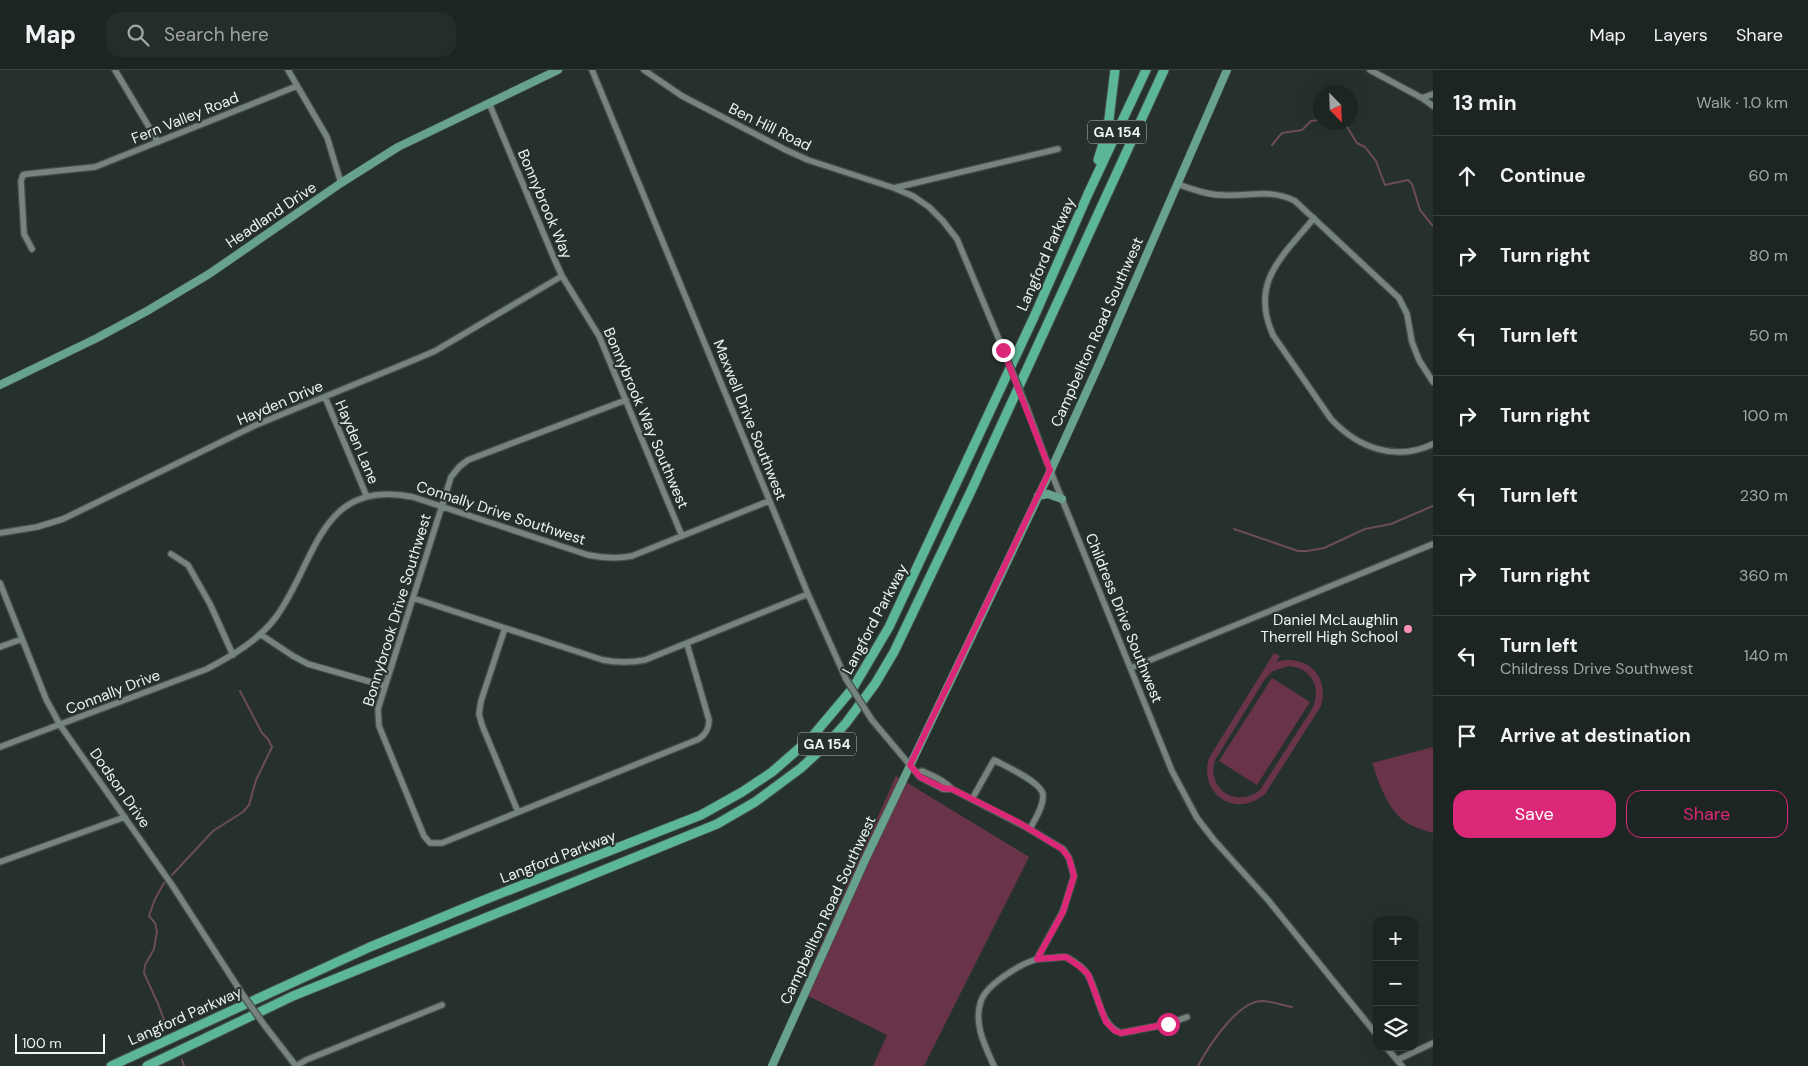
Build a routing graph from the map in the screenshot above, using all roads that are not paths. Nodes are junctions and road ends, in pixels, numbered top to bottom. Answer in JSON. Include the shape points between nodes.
{"nodes":[{"id":1,"x":116,"y":70,"type":"edge"},
{"id":2,"x":288,"y":70,"type":"edge"},
{"id":3,"x":558,"y":70,"type":"edge"},
{"id":4,"x":592,"y":70,"type":"edge"},
{"id":5,"x":644,"y":70,"type":"edge"},
{"id":6,"x":1115,"y":70,"type":"edge"},
{"id":7,"x":1146,"y":70,"type":"edge"},
{"id":8,"x":1164,"y":70,"type":"edge"},
{"id":9,"x":1226,"y":70,"type":"edge"},
{"id":10,"x":1370,"y":70,"type":"edge"},
{"id":11,"x":297,"y":86,"type":"junction"},
{"id":12,"x":1433,"y":94,"type":"edge"},
{"id":13,"x":1422,"y":98,"type":"junction"},
{"id":14,"x":489,"y":103,"type":"junction"},
{"id":15,"x":1433,"y":106,"type":"edge"},
{"id":16,"x":158,"y":142,"type":"junction"},
{"id":17,"x":1058,"y":149,"type":"dead end"},
{"id":18,"x":341,"y":183,"type":"junction"},
{"id":19,"x":1177,"y":184,"type":"junction"},
{"id":20,"x":894,"y":188,"type":"junction"},
{"id":21,"x":1088,"y":194,"type":"junction"},
{"id":22,"x":1314,"y":218,"type":"junction"},
{"id":23,"x":32,"y":249,"type":"dead end"},
{"id":24,"x":562,"y":276,"type":"junction"},
{"id":25,"x":584,"y":311,"type":"joint"},
{"id":26,"x":1433,"y":382,"type":"edge"},
{"id":27,"x":0,"y":385,"type":"edge"},
{"id":28,"x":325,"y":397,"type":"junction"},
{"id":29,"x":626,"y":400,"type":"junction"},
{"id":30,"x":1433,"y":444,"type":"edge"},
{"id":31,"x":1050,"y":470,"type":"junction"},
{"id":32,"x":1038,"y":496,"type":"junction"},
{"id":33,"x":367,"y":497,"type":"junction"},
{"id":34,"x":1062,"y":499,"type":"junction"},
{"id":35,"x":769,"y":501,"type":"junction"},
{"id":36,"x":441,"y":506,"type":"junction"},
{"id":37,"x":0,"y":533,"type":"edge"},
{"id":38,"x":682,"y":536,"type":"junction"},
{"id":39,"x":1433,"y":544,"type":"edge"},
{"id":40,"x":172,"y":554,"type":"dead end"},
{"id":41,"x":0,"y":583,"type":"edge"},
{"id":42,"x":808,"y":594,"type":"junction"},
{"id":43,"x":413,"y":598,"type":"junction"},
{"id":44,"x":505,"y":628,"type":"junction"},
{"id":45,"x":260,"y":634,"type":"junction"},
{"id":46,"x":22,"y":639,"type":"junction"},
{"id":47,"x":687,"y":644,"type":"junction"},
{"id":48,"x":0,"y":647,"type":"edge"},
{"id":49,"x":233,"y":655,"type":"junction"},
{"id":50,"x":1131,"y":668,"type":"junction"},
{"id":51,"x":385,"y":686,"type":"junction"},
{"id":52,"x":60,"y":725,"type":"junction"},
{"id":53,"x":0,"y":746,"type":"edge"},
{"id":54,"x":910,"y":765,"type":"junction"},
{"id":55,"x":972,"y":798,"type":"junction"},
{"id":56,"x":518,"y":812,"type":"junction"},
{"id":57,"x":125,"y":817,"type":"junction"},
{"id":58,"x":1030,"y":829,"type":"junction"},
{"id":59,"x":0,"y":862,"type":"edge"},
{"id":60,"x":1037,"y":959,"type":"junction"},
{"id":61,"x":442,"y":1005,"type":"dead end"},
{"id":62,"x":1186,"y":1017,"type":"dead end"},
{"id":63,"x":1373,"y":1030,"type":"edge"},
{"id":64,"x":1433,"y":1043,"type":"edge"},
{"id":65,"x":1389,"y":1051,"type":"edge"},
{"id":66,"x":1397,"y":1060,"type":"junction"},
{"id":67,"x":111,"y":1066,"type":"edge"},
{"id":68,"x":148,"y":1066,"type":"edge"},
{"id":69,"x":296,"y":1066,"type":"edge"},
{"id":70,"x":772,"y":1066,"type":"edge"},
{"id":71,"x":994,"y":1066,"type":"edge"},
{"id":72,"x":1402,"y":1066,"type":"edge"}],
"edges":[{"from":1,"to":16,"type":"street"},
{"from":2,"to":11,"type":"street"},
{"from":3,"to":14,"type":"main road","name":"Headland Drive"},
{"from":4,"to":35,"type":"street","name":"Maxwell Drive Southwest"},
{"from":5,"to":20,"type":"street","name":"Ben Hill Road","via":[[682,96],[786,150]]},
{"from":6,"to":21,"type":"highway","via":[[1108,128]]},
{"from":7,"to":21,"type":"highway","name":"Langford Parkway","number":"GA 154"},
{"from":8,"to":68,"type":"highway","name":"Langford Parkway","number":"GA 154","via":[[894,652],[855,712],[817,754],[772,792],[717,824],[293,996]]},
{"from":9,"to":19,"type":"main road","name":"Campbellton Road Southwest"},
{"from":10,"to":13,"type":"street"},
{"from":11,"to":16,"type":"street","name":"Fern Valley Road"},
{"from":11,"to":18,"type":"street","via":[[327,137]]},
{"from":12,"to":13,"type":"street"},
{"from":13,"to":15,"type":"street"},
{"from":14,"to":18,"type":"main road","name":"Headland Drive","via":[[398,147]]},
{"from":14,"to":24,"type":"street","name":"Bonnybrook Way"},
{"from":16,"to":23,"type":"street","name":"Fern Valley Road","via":[[95,167],[24,175],[21,181],[24,234]]},
{"from":17,"to":20,"type":"street"},
{"from":18,"to":27,"type":"main road","name":"Headland Drive","via":[[209,274],[147,311]]},
{"from":19,"to":22,"type":"street","via":[[1220,195],[1278,194],[1295,201]]},
{"from":19,"to":31,"type":"main road","name":"Campbellton Road Southwest"},
{"from":20,"to":31,"type":"street","name":"Childress Drive Southwest","bridge":true,"via":[[929,207],[957,240]]},
{"from":21,"to":67,"type":"highway","name":"Langford Parkway","number":"GA 154","via":[[889,627],[853,688],[827,721],[791,757],[742,792],[701,815],[374,945]]},
{"from":22,"to":26,"type":"street","via":[[1399,298],[1418,360]]},
{"from":22,"to":30,"type":"street","via":[[1272,271],[1264,308],[1273,335],[1343,432],[1358,442],[1394,452]]},
{"from":24,"to":25,"type":"street","name":"Bonnybrook Way"},
{"from":24,"to":28,"type":"street","name":"Hayden Drive","via":[[435,351]]},
{"from":25,"to":29,"type":"street","name":"Bonnybrook Way Southwest","via":[[599,336]]},
{"from":28,"to":33,"type":"street","name":"Hayden Lane"},
{"from":28,"to":37,"type":"street","name":"Hayden Drive","via":[[256,425],[63,519]]},
{"from":29,"to":36,"type":"street","name":"Bonnybrook Drive Southwest","via":[[468,460],[451,477]]},
{"from":29,"to":38,"type":"street","name":"Bonnybrook Way Southwest"},
{"from":31,"to":32,"type":"main road","name":"Campbellton Road Southwest"},
{"from":31,"to":34,"type":"street","name":"Childress Drive Southwest"},
{"from":32,"to":34,"type":"main road","via":[[1048,494]]},
{"from":32,"to":54,"type":"main road","name":"Campbellton Road Southwest"},
{"from":33,"to":36,"type":"street","name":"Connally Drive Southwest","via":[[400,495]]},
{"from":33,"to":45,"type":"street","name":"Connally Drive Southwest","via":[[344,508],[325,526],[287,600]]},
{"from":34,"to":50,"type":"street","name":"Childress Drive Southwest"},
{"from":35,"to":38,"type":"street","name":"Connally Drive Southwest"},
{"from":35,"to":42,"type":"street","name":"Maxwell Drive Southwest"},
{"from":36,"to":38,"type":"street","name":"Connally Drive Southwest","via":[[602,558],[632,556]]},
{"from":36,"to":43,"type":"street","name":"Bonnybrook Drive Southwest"},
{"from":39,"to":50,"type":"street"},
{"from":40,"to":49,"type":"street","via":[[188,565]]},
{"from":41,"to":46,"type":"street","name":"Dodson Drive"},
{"from":42,"to":47,"type":"street"},
{"from":42,"to":54,"type":"street","name":"Maxwell Drive Southwest","bridge":true,"via":[[846,679],[872,720]]},
{"from":43,"to":44,"type":"street"},
{"from":43,"to":51,"type":"street","name":"Bonnybrook Drive Southwest"},
{"from":44,"to":47,"type":"street","via":[[618,663],[645,660]]},
{"from":44,"to":56,"type":"street","via":[[479,714]]},
{"from":45,"to":49,"type":"street","name":"Connally Drive Southwest"},
{"from":45,"to":51,"type":"street","via":[[308,664]]},
{"from":46,"to":48,"type":"street"},
{"from":46,"to":52,"type":"street","name":"Dodson Drive"},
{"from":47,"to":56,"type":"street","name":"Bonnybrook Drive Southwest","via":[[709,720],[709,728],[704,735]]},
{"from":49,"to":52,"type":"street","name":"Connally Drive","via":[[207,669]]},
{"from":50,"to":63,"type":"street","name":"Childress Drive Southwest","via":[[1172,771],[1198,818]]},
{"from":51,"to":56,"type":"street","name":"Bonnybrook Drive Southwest","via":[[378,709],[380,726],[424,836],[430,843],[442,843]]},
{"from":52,"to":53,"type":"street","name":"Connally Drive"},
{"from":52,"to":57,"type":"street","name":"Dodson Drive"},
{"from":54,"to":55,"type":"street","via":[[917,772],[922,771]]},
{"from":54,"to":70,"type":"main road","name":"Campbellton Road Southwest"},
{"from":55,"to":58,"type":"street"},
{"from":55,"to":58,"type":"street","via":[[994,760],[1041,788],[1044,794]]},
{"from":57,"to":59,"type":"street"},
{"from":57,"to":69,"type":"street","name":"Dodson Drive","bridge":true,"via":[[243,995]]},
{"from":58,"to":60,"type":"street","via":[[1062,849],[1069,858],[1074,876],[1063,912]]},
{"from":60,"to":62,"type":"street","via":[[1066,957],[1088,974],[1106,1022],[1115,1031],[1121,1033],[1168,1024]]},
{"from":60,"to":71,"type":"street","via":[[1020,965],[992,986],[981,1000],[977,1021]]},
{"from":61,"to":69,"type":"street"},
{"from":64,"to":66,"type":"street"},
{"from":65,"to":66,"type":"street"},
{"from":66,"to":72,"type":"street"}]}
